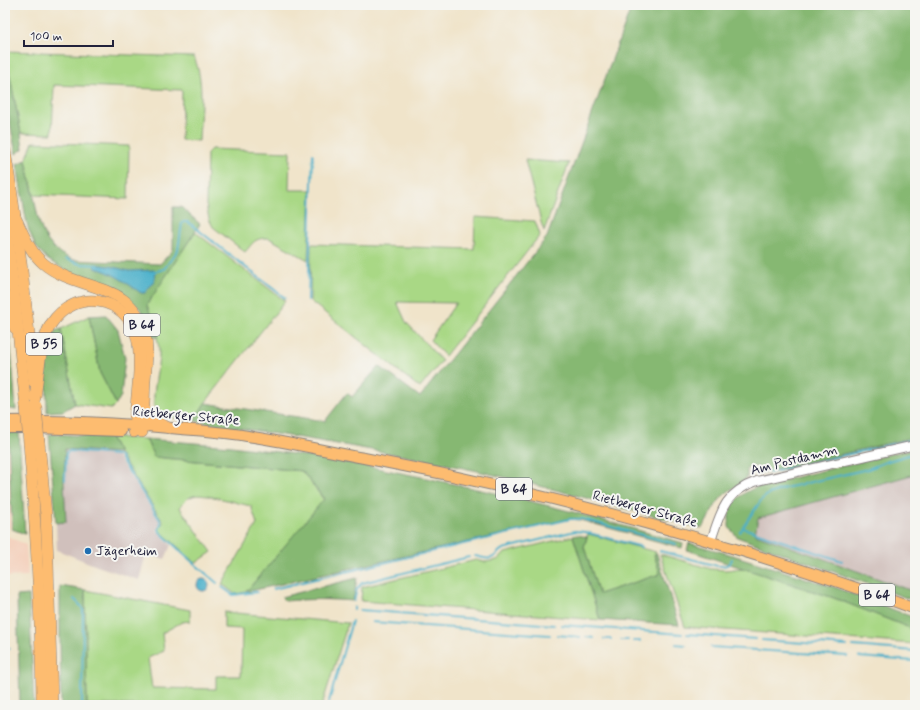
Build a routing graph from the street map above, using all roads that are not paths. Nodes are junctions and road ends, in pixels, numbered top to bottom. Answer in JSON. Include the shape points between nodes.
{"nodes":[{"id":1,"x":5,"y":151,"type":"edge"},
{"id":2,"x":10,"y":217,"type":"edge"},
{"id":3,"x":5,"y":308,"type":"edge"},
{"id":4,"x":19,"y":336,"type":"junction"},
{"id":5,"x":32,"y":404,"type":"junction"},
{"id":6,"x":144,"y":409,"type":"junction"},
{"id":7,"x":5,"y":421,"type":"edge"},
{"id":8,"x":5,"y":428,"type":"edge"},
{"id":9,"x":138,"y":428,"type":"junction"},
{"id":10,"x":169,"y":428,"type":"junction"},
{"id":11,"x":915,"y":445,"type":"edge"},
{"id":12,"x":362,"y":458,"type":"junction"},
{"id":13,"x":711,"y":542,"type":"junction"},
{"id":14,"x":44,"y":604,"type":"junction"},
{"id":15,"x":915,"y":609,"type":"edge"},
{"id":16,"x":42,"y":705,"type":"edge"},
{"id":17,"x":52,"y":705,"type":"edge"}],
"edges":[{"from":1,"to":2,"type":"highway","number":"B 64"},
{"from":2,"to":4,"type":"highway","number":"B 55"},
{"from":2,"to":5,"type":"highway","number":"B 55","via":[[29,335]]},
{"from":2,"to":6,"type":"highway","number":"B 64","via":[[31,250],[46,266],[65,277],[118,296],[138,314],[147,343]]},
{"from":3,"to":4,"type":"highway","number":"B 55"},
{"from":4,"to":5,"type":"highway","number":"B 55"},
{"from":5,"to":9,"type":"highway","number":"B 55","via":[[46,335],[55,318],[76,303],[93,300],[102,302],[119,309],[135,330],[139,358]]},
{"from":5,"to":14,"type":"highway","number":"B 55","bridge":true},
{"from":6,"to":9,"type":"highway","number":"B 64"},
{"from":6,"to":10,"type":"highway","number":"B 64","via":[[151,419]]},
{"from":7,"to":9,"type":"main road","name":"Rietberger Straße","number":"B 64","via":[[42,420]]},
{"from":8,"to":9,"type":"main road","name":"Rietberger Straße","number":"B 64"},
{"from":9,"to":10,"type":"main road","name":"Rietberger Straße","number":"B 64"},
{"from":9,"to":12,"type":"main road","name":"Rietberger Straße","number":"B 64"},
{"from":10,"to":12,"type":"main road","name":"Rietberger Straße","number":"B 64","via":[[235,434]]},
{"from":11,"to":13,"type":"street","name":"Am Postdamm","via":[[746,485],[725,505]]},
{"from":12,"to":13,"type":"main road","name":"Rietberger Straße","number":"B 64","via":[[521,491]]},
{"from":13,"to":15,"type":"main road","name":"Rietberger Straße","number":"B 64"},
{"from":14,"to":16,"type":"highway","number":"B 55"},
{"from":14,"to":17,"type":"highway","number":"B 55"}]}
